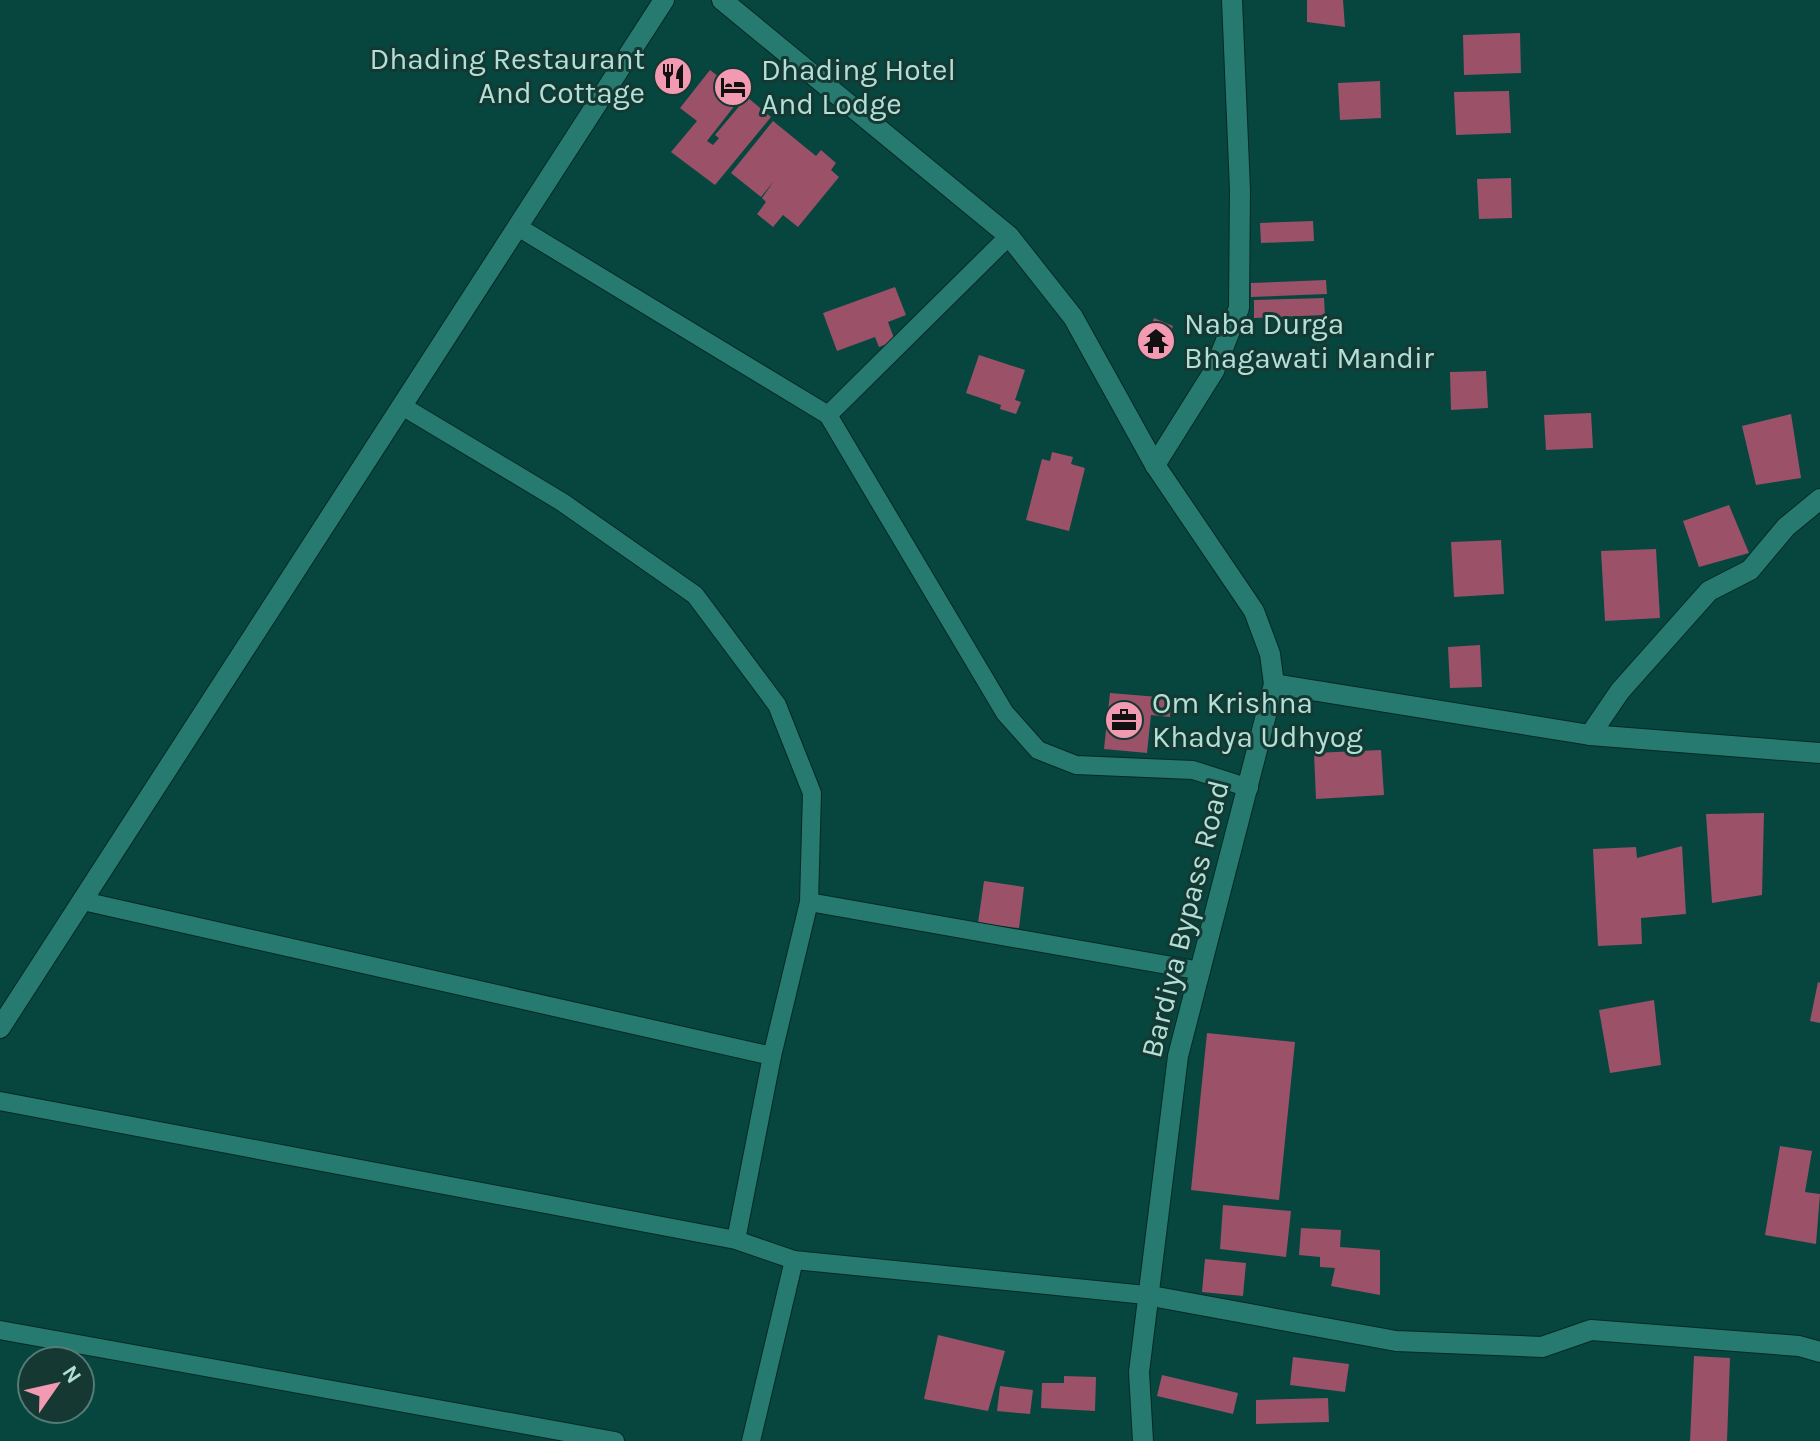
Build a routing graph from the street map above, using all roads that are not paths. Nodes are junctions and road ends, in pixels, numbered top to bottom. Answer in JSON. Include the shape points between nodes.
{"nodes":[{"id":1,"x":664,"y":0,"type":"edge"},
{"id":2,"x":722,"y":0,"type":"edge"},
{"id":3,"x":1232,"y":0,"type":"edge"},
{"id":4,"x":518,"y":227,"type":"junction"},
{"id":5,"x":1009,"y":236,"type":"junction"},
{"id":6,"x":402,"y":406,"type":"junction"},
{"id":7,"x":828,"y":415,"type":"junction"},
{"id":8,"x":1155,"y":465,"type":"junction"},
{"id":9,"x":1820,"y":499,"type":"edge"},
{"id":10,"x":1274,"y":684,"type":"junction"},
{"id":11,"x":1590,"y":735,"type":"junction"},
{"id":12,"x":1820,"y":753,"type":"edge"},
{"id":13,"x":1249,"y":788,"type":"junction"},
{"id":14,"x":83,"y":901,"type":"junction"},
{"id":15,"x":809,"y":902,"type":"junction"},
{"id":16,"x":1201,"y":971,"type":"junction"},
{"id":17,"x":0,"y":1028,"type":"edge"},
{"id":18,"x":772,"y":1056,"type":"junction"},
{"id":19,"x":0,"y":1101,"type":"edge"},
{"id":20,"x":736,"y":1240,"type":"junction"},
{"id":21,"x":794,"y":1260,"type":"junction"},
{"id":22,"x":1146,"y":1295,"type":"junction"},
{"id":23,"x":0,"y":1330,"type":"edge"},
{"id":24,"x":1820,"y":1352,"type":"edge"},
{"id":25,"x":615,"y":1441,"type":"edge"},
{"id":26,"x":751,"y":1441,"type":"edge"},
{"id":27,"x":1143,"y":1441,"type":"edge"}],
"edges":[{"from":1,"to":4,"type":"street"},
{"from":2,"to":5,"type":"street","name":"Bardiya Bypass Road"},
{"from":3,"to":8,"type":"street","via":[[1239,308],[1214,371]]},
{"from":4,"to":6,"type":"street"},
{"from":4,"to":7,"type":"lane"},
{"from":5,"to":7,"type":"lane"},
{"from":5,"to":8,"type":"street","name":"Bardiya Bypass Road","via":[[1073,317]]},
{"from":6,"to":14,"type":"street"},
{"from":6,"to":15,"type":"lane","via":[[562,502],[695,595],[777,705],[812,793]]},
{"from":7,"to":13,"type":"lane","via":[[1005,713],[1038,750],[1076,765],[1193,770]]},
{"from":8,"to":10,"type":"street","name":"Bardiya Bypass Road","via":[[1254,611],[1270,654]]},
{"from":9,"to":11,"type":"street","via":[[1786,527],[1750,570],[1709,591],[1620,691]]},
{"from":10,"to":11,"type":"street"},
{"from":10,"to":13,"type":"street","name":"Bardiya Bypass Road"},
{"from":11,"to":12,"type":"street"},
{"from":13,"to":16,"type":"street","name":"Bardiya Bypass Road"},
{"from":14,"to":17,"type":"street"},
{"from":14,"to":18,"type":"lane"},
{"from":15,"to":16,"type":"lane"},
{"from":15,"to":18,"type":"lane"},
{"from":16,"to":22,"type":"street","name":"Bardiya Bypass Road","via":[[1178,1056]]},
{"from":18,"to":20,"type":"lane"},
{"from":19,"to":20,"type":"lane"},
{"from":20,"to":21,"type":"lane"},
{"from":21,"to":22,"type":"lane"},
{"from":21,"to":26,"type":"lane"},
{"from":22,"to":24,"type":"street","via":[[1396,1341],[1542,1347],[1591,1330]]},
{"from":22,"to":27,"type":"street","name":"Bardiya Bypass Road","via":[[1139,1372]]},
{"from":23,"to":25,"type":"lane"}]}
